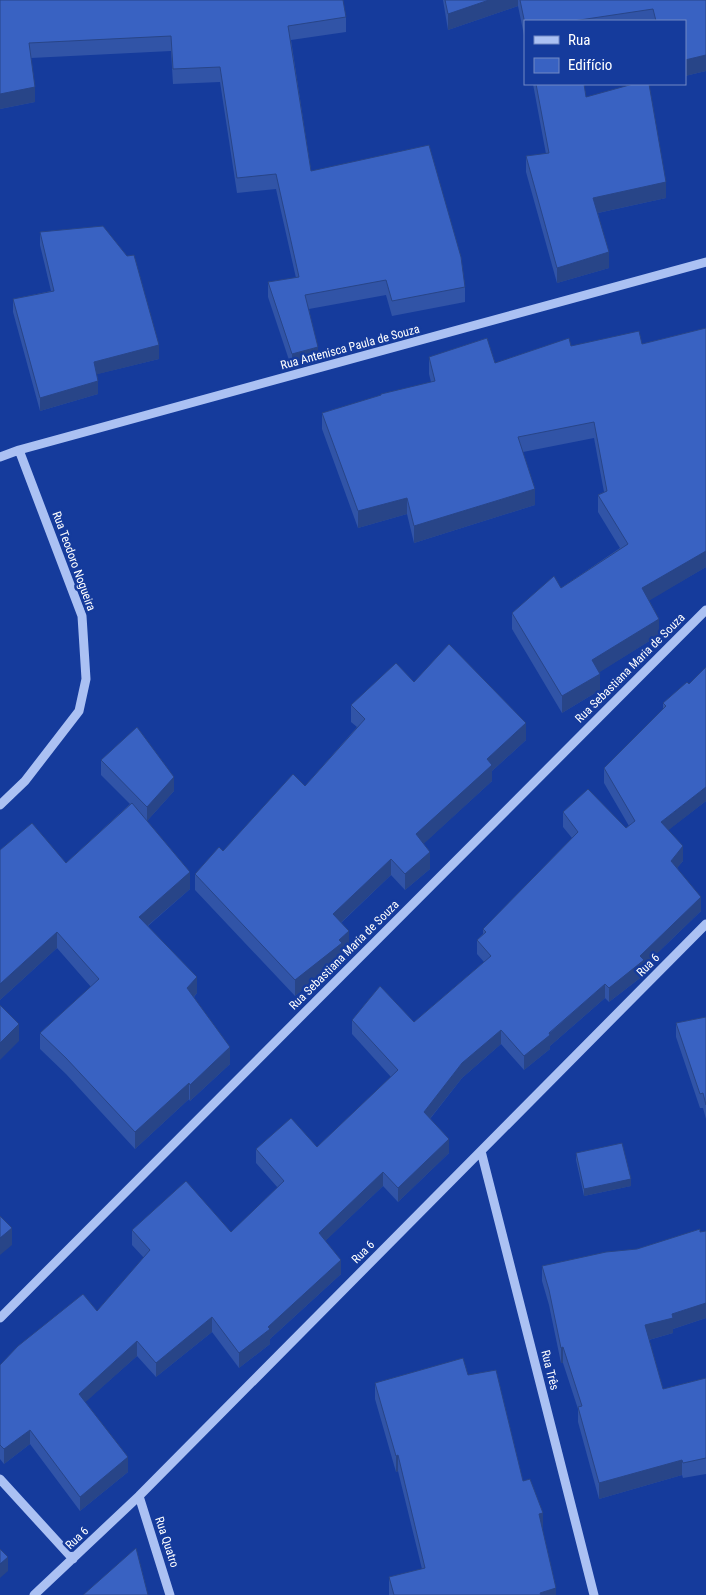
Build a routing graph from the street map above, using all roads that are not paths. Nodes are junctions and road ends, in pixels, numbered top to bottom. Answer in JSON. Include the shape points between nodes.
{"nodes":[{"id":1,"x":706,"y":262,"type":"edge"},
{"id":2,"x":19,"y":450,"type":"junction"},
{"id":3,"x":0,"y":457,"type":"edge"},
{"id":4,"x":706,"y":610,"type":"edge"},
{"id":5,"x":0,"y":804,"type":"edge"},
{"id":6,"x":706,"y":924,"type":"edge"},
{"id":7,"x":481,"y":1151,"type":"junction"},
{"id":8,"x":0,"y":1318,"type":"edge"},
{"id":9,"x":0,"y":1479,"type":"edge"},
{"id":10,"x":139,"y":1496,"type":"junction"},
{"id":11,"x":73,"y":1559,"type":"junction"},
{"id":12,"x":34,"y":1595,"type":"edge"},
{"id":13,"x":170,"y":1595,"type":"edge"},
{"id":14,"x":594,"y":1595,"type":"edge"}],
"edges":[{"from":1,"to":2,"type":"street","name":"Rua Antenisca Paula de Souza"},
{"from":2,"to":3,"type":"street","name":"Rua Antenisca Paula de Souza"},
{"from":2,"to":5,"type":"street","name":"Rua Teodoro Nogueira","via":[[82,616],[86,679],[79,710],[25,781]]},
{"from":4,"to":8,"type":"street","name":"Rua Sebastiana Maria de Souza"},
{"from":6,"to":7,"type":"street","name":"Rua 6"},
{"from":7,"to":10,"type":"street","name":"Rua 6"},
{"from":7,"to":14,"type":"street","name":"Rua Três"},
{"from":9,"to":11,"type":"street"},
{"from":10,"to":11,"type":"street","name":"Rua 6"},
{"from":10,"to":13,"type":"street","name":"Rua Quatro"},
{"from":11,"to":12,"type":"street","name":"Rua 6"}]}
